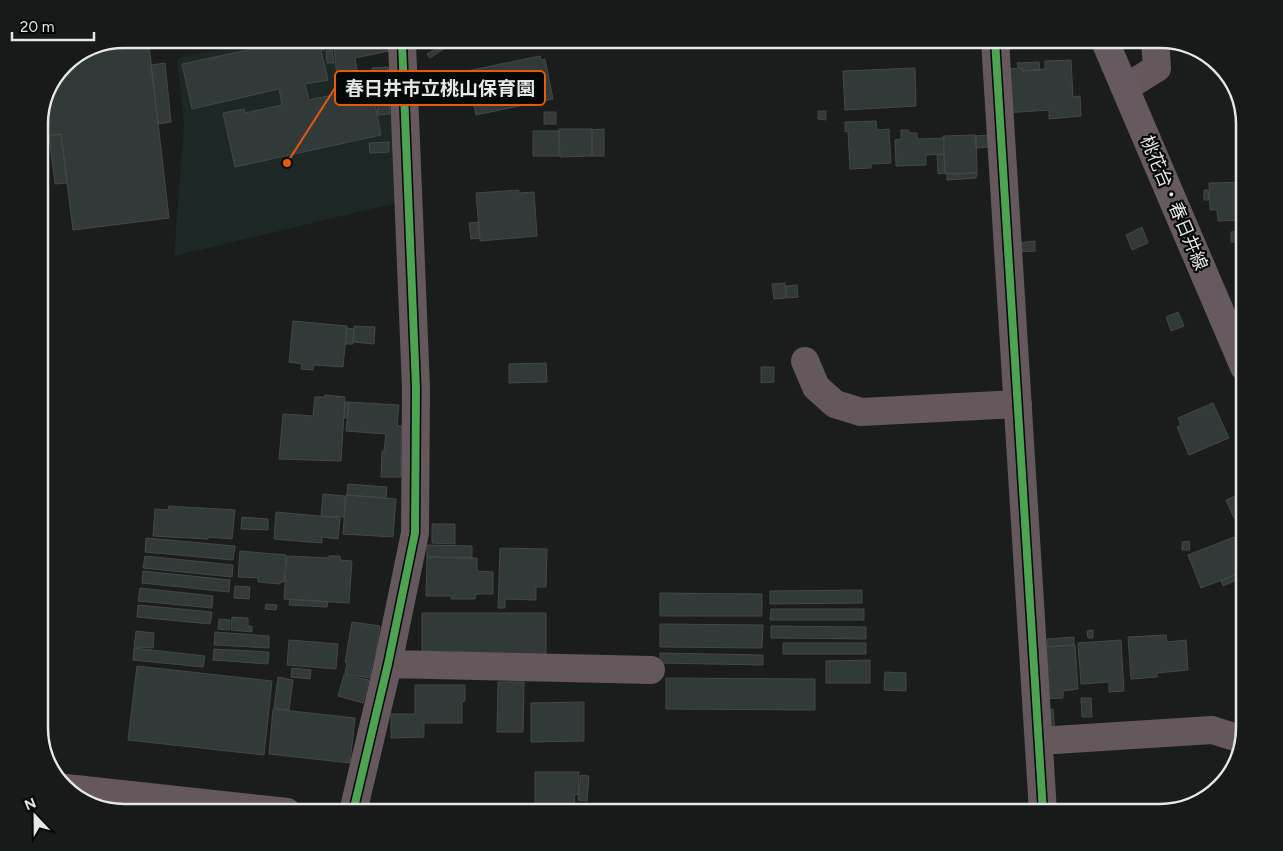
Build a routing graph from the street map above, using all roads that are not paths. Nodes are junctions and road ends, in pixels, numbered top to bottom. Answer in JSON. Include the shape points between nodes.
{"nodes":[{"id":1,"x":402,"y":48,"type":"edge"},
{"id":2,"x":996,"y":48,"type":"edge"},
{"id":3,"x":1108,"y":48,"type":"edge"},
{"id":4,"x":1156,"y":48,"type":"edge"},
{"id":5,"x":1125,"y":88,"type":"junction"},
{"id":6,"x":1236,"y":347,"type":"edge"},
{"id":7,"x":805,"y":361,"type":"dead end"},
{"id":8,"x":1018,"y":404,"type":"junction"},
{"id":9,"x":388,"y":664,"type":"junction"},
{"id":10,"x":651,"y":670,"type":"dead end"},
{"id":11,"x":1235,"y":737,"type":"edge"},
{"id":12,"x":1039,"y":741,"type":"junction"},
{"id":13,"x":79,"y":789,"type":"edge"},
{"id":14,"x":213,"y":804,"type":"edge"},
{"id":15,"x":355,"y":804,"type":"edge"},
{"id":16,"x":1043,"y":804,"type":"edge"}],
"edges":[{"from":1,"to":9,"type":"street","via":[[416,388],[415,534]]},
{"from":2,"to":8,"type":"street"},
{"from":3,"to":5,"type":"street","name":"桃花台・春日井線"},
{"from":4,"to":5,"type":"street","via":[[1157,68]]},
{"from":5,"to":6,"type":"street","name":"桃花台・春日井線"},
{"from":7,"to":8,"type":"street","via":[[816,387],[835,404],[862,412]]},
{"from":8,"to":12,"type":"street"},
{"from":9,"to":10,"type":"street"},
{"from":9,"to":15,"type":"street"},
{"from":11,"to":12,"type":"street","via":[[1212,730]]},
{"from":12,"to":16,"type":"street"},
{"from":13,"to":14,"type":"street"}]}
